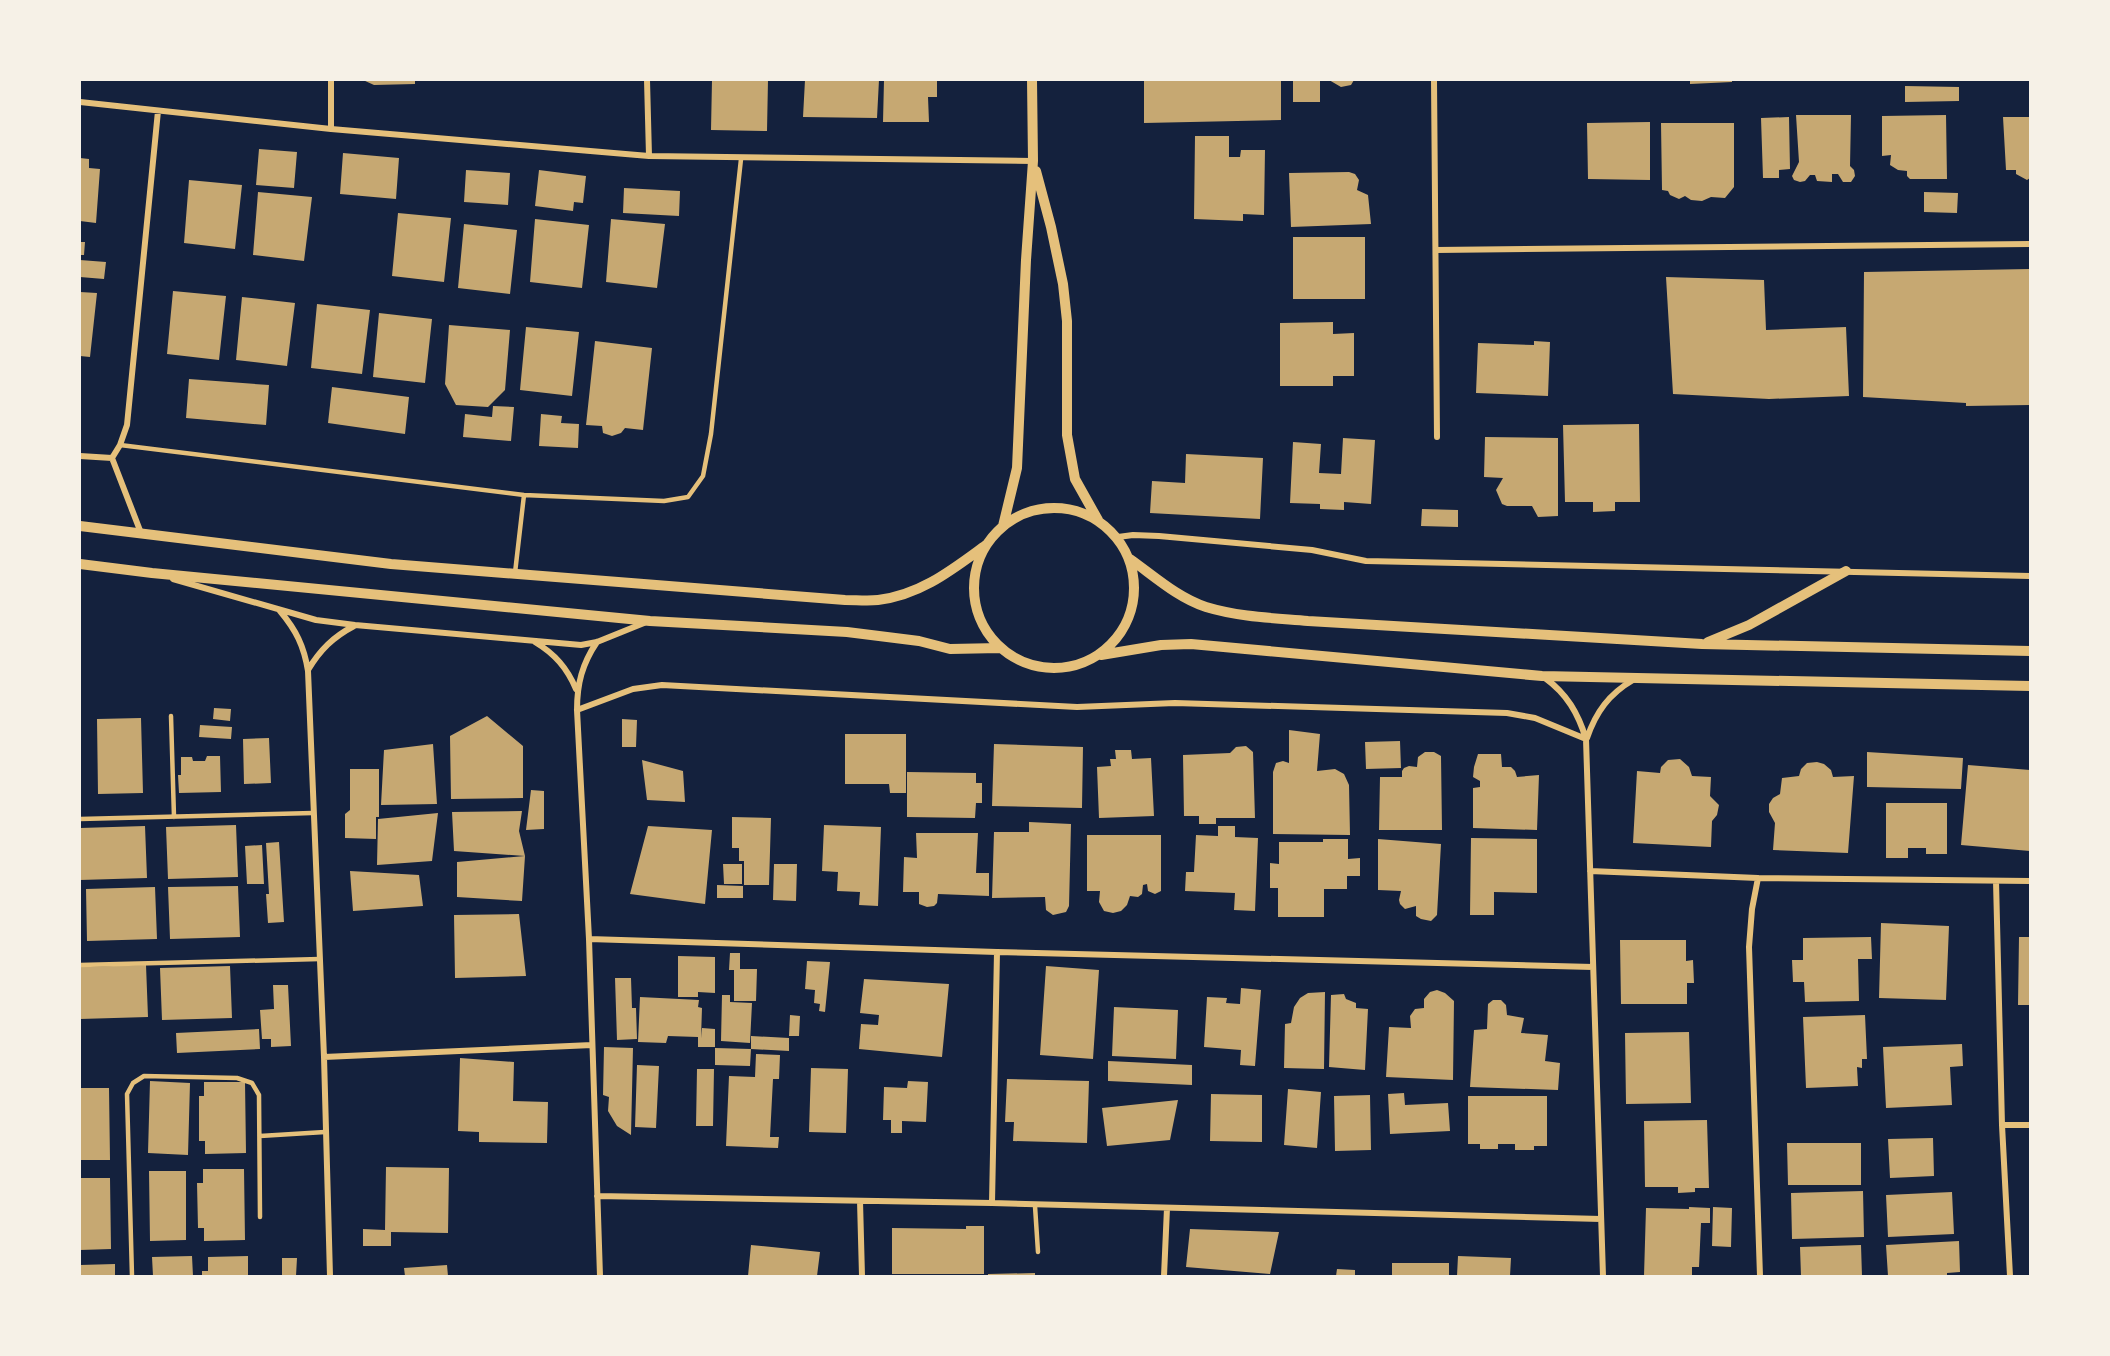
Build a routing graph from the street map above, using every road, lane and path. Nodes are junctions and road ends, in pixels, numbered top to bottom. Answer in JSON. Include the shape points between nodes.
{"nodes":[{"id":1,"x":331,"y":80,"type":"edge"},
{"id":2,"x":648,"y":80,"type":"edge"},
{"id":3,"x":1032,"y":80,"type":"edge"},
{"id":4,"x":1434,"y":80,"type":"edge"},
{"id":5,"x":80,"y":102,"type":"edge"},
{"id":6,"x":158,"y":111,"type":"junction"},
{"id":7,"x":331,"y":129,"type":"junction"},
{"id":8,"x":649,"y":156,"type":"junction"},
{"id":9,"x":741,"y":159,"type":"junction"},
{"id":10,"x":1033,"y":161,"type":"junction"},
{"id":11,"x":2031,"y":244,"type":"edge"},
{"id":12,"x":1436,"y":250,"type":"junction"},
{"id":13,"x":1437,"y":436,"type":"dead end"},
{"id":14,"x":120,"y":445,"type":"junction"},
{"id":15,"x":80,"y":456,"type":"edge"},
{"id":16,"x":112,"y":458,"type":"junction"},
{"id":17,"x":524,"y":495,"type":"junction"},
{"id":18,"x":1099,"y":520,"type":"junction"},
{"id":19,"x":80,"y":526,"type":"edge"},
{"id":20,"x":1003,"y":526,"type":"junction"},
{"id":21,"x":141,"y":534,"type":"junction"},
{"id":22,"x":1118,"y":537,"type":"junction"},
{"id":23,"x":986,"y":545,"type":"junction"},
{"id":24,"x":1130,"y":559,"type":"junction"},
{"id":25,"x":80,"y":564,"type":"edge"},
{"id":26,"x":1846,"y":571,"type":"junction"},
{"id":27,"x":152,"y":573,"type":"junction"},
{"id":28,"x":515,"y":573,"type":"junction"},
{"id":29,"x":2031,"y":576,"type":"edge"},
{"id":30,"x":280,"y":611,"type":"junction"},
{"id":31,"x":650,"y":621,"type":"junction"},
{"id":32,"x":355,"y":625,"type":"junction"},
{"id":33,"x":531,"y":640,"type":"junction"},
{"id":34,"x":597,"y":642,"type":"junction"},
{"id":35,"x":1702,"y":644,"type":"junction"},
{"id":36,"x":1000,"y":648,"type":"junction"},
{"id":37,"x":2031,"y":651,"type":"edge"},
{"id":38,"x":1101,"y":655,"type":"junction"},
{"id":39,"x":308,"y":670,"type":"junction"},
{"id":40,"x":1542,"y":676,"type":"junction"},
{"id":41,"x":1638,"y":678,"type":"junction"},
{"id":42,"x":2031,"y":686,"type":"edge"},
{"id":43,"x":577,"y":690,"type":"junction"},
{"id":44,"x":577,"y":710,"type":"junction"},
{"id":45,"x":171,"y":716,"type":"dead end"},
{"id":46,"x":1586,"y":739,"type":"junction"},
{"id":47,"x":313,"y":813,"type":"junction"},
{"id":48,"x":174,"y":817,"type":"junction"},
{"id":49,"x":80,"y":819,"type":"edge"},
{"id":50,"x":1590,"y":871,"type":"junction"},
{"id":51,"x":1758,"y":878,"type":"junction"},
{"id":52,"x":1996,"y":881,"type":"junction"},
{"id":53,"x":2031,"y":881,"type":"edge"},
{"id":54,"x":589,"y":939,"type":"junction"},
{"id":55,"x":997,"y":952,"type":"junction"},
{"id":56,"x":320,"y":959,"type":"junction"},
{"id":57,"x":80,"y":965,"type":"edge"},
{"id":58,"x":1593,"y":967,"type":"junction"},
{"id":59,"x":592,"y":1045,"type":"junction"},
{"id":60,"x":324,"y":1056,"type":"junction"},
{"id":61,"x":2002,"y":1125,"type":"junction"},
{"id":62,"x":2031,"y":1125,"type":"edge"},
{"id":63,"x":325,"y":1132,"type":"junction"},
{"id":64,"x":260,"y":1136,"type":"junction"},
{"id":65,"x":597,"y":1196,"type":"junction"},
{"id":66,"x":860,"y":1201,"type":"junction"},
{"id":67,"x":992,"y":1203,"type":"junction"},
{"id":68,"x":1035,"y":1206,"type":"junction"},
{"id":69,"x":1167,"y":1208,"type":"junction"},
{"id":70,"x":260,"y":1217,"type":"dead end"},
{"id":71,"x":1601,"y":1220,"type":"junction"},
{"id":72,"x":1038,"y":1252,"type":"dead end"},
{"id":73,"x":132,"y":1276,"type":"edge"},
{"id":74,"x":330,"y":1276,"type":"edge"},
{"id":75,"x":600,"y":1276,"type":"edge"},
{"id":76,"x":862,"y":1276,"type":"edge"},
{"id":77,"x":1164,"y":1276,"type":"edge"},
{"id":78,"x":1603,"y":1276,"type":"edge"},
{"id":79,"x":1760,"y":1276,"type":"edge"},
{"id":80,"x":2010,"y":1276,"type":"edge"}],
"edges":[{"from":1,"to":7,"type":"street"},
{"from":2,"to":8,"type":"street"},
{"from":3,"to":10,"type":"street"},
{"from":4,"to":12,"type":"street"},
{"from":5,"to":6,"type":"street"},
{"from":6,"to":7,"type":"street"},
{"from":6,"to":14,"type":"street","via":[[128,425]]},
{"from":7,"to":8,"type":"street"},
{"from":8,"to":9,"type":"street"},
{"from":9,"to":10,"type":"street"},
{"from":9,"to":17,"type":"lane","via":[[703,476],[687,497],[664,501]]},
{"from":10,"to":18,"type":"street","via":[[1063,284],[1067,435],[1075,479]]},
{"from":10,"to":20,"type":"street","via":[[1017,468]]},
{"from":11,"to":12,"type":"street"},
{"from":12,"to":13,"type":"street"},
{"from":14,"to":16,"type":"street"},
{"from":14,"to":17,"type":"lane"},
{"from":15,"to":16,"type":"street"},
{"from":16,"to":21,"type":"street"},
{"from":17,"to":28,"type":"lane"},
{"from":18,"to":20,"type":"street","via":[[1075,510],[1049,507],[1025,513]]},
{"from":18,"to":22,"type":"street"},
{"from":19,"to":21,"type":"street"},
{"from":20,"to":23,"type":"street"},
{"from":21,"to":28,"type":"street","via":[[392,564]]},
{"from":22,"to":24,"type":"street"},
{"from":22,"to":26,"type":"street","via":[[1159,536],[1312,550],[1366,561]]},
{"from":23,"to":28,"type":"street","via":[[935,582],[879,600]]},
{"from":23,"to":36,"type":"street","via":[[976,565],[973,588],[986,631]]},
{"from":24,"to":35,"type":"street","via":[[1205,607],[1245,616]]},
{"from":24,"to":38,"type":"street","via":[[1136,585],[1132,612],[1120,636]]},
{"from":25,"to":27,"type":"street"},
{"from":26,"to":29,"type":"street"},
{"from":26,"to":35,"type":"street","via":[[1749,626]]},
{"from":27,"to":30,"type":"street"},
{"from":27,"to":31,"type":"street"},
{"from":30,"to":32,"type":"street"},
{"from":30,"to":39,"type":"street","via":[[300,639]]},
{"from":31,"to":34,"type":"street"},
{"from":31,"to":36,"type":"street","via":[[848,632],[950,649]]},
{"from":32,"to":33,"type":"street"},
{"from":32,"to":39,"type":"street","via":[[327,644]]},
{"from":33,"to":34,"type":"street","via":[[581,645]]},
{"from":33,"to":43,"type":"street","via":[[560,660]]},
{"from":34,"to":43,"type":"street","via":[[584,665]]},
{"from":35,"to":37,"type":"street"},
{"from":36,"to":38,"type":"street","via":[[1024,663],[1050,669],[1076,666]]},
{"from":38,"to":40,"type":"street","via":[[1191,644]]},
{"from":39,"to":47,"type":"street"},
{"from":40,"to":41,"type":"street"},
{"from":40,"to":46,"type":"street","via":[[1571,702]]},
{"from":41,"to":42,"type":"street"},
{"from":41,"to":46,"type":"street","via":[[1605,702]]},
{"from":43,"to":44,"type":"street"},
{"from":44,"to":46,"type":"street","via":[[633,689],[662,685],[1077,707],[1175,703],[1507,713],[1535,718]]},
{"from":44,"to":54,"type":"street"},
{"from":45,"to":48,"type":"lane"},
{"from":46,"to":50,"type":"street"},
{"from":47,"to":48,"type":"lane"},
{"from":47,"to":56,"type":"street"},
{"from":48,"to":49,"type":"lane"},
{"from":50,"to":51,"type":"street"},
{"from":50,"to":58,"type":"street"},
{"from":51,"to":52,"type":"street"},
{"from":51,"to":79,"type":"street","via":[[1749,947]]},
{"from":52,"to":53,"type":"street"},
{"from":52,"to":61,"type":"street"},
{"from":54,"to":55,"type":"street"},
{"from":54,"to":59,"type":"street"},
{"from":55,"to":58,"type":"street"},
{"from":55,"to":67,"type":"street"},
{"from":56,"to":57,"type":"lane"},
{"from":56,"to":60,"type":"street"},
{"from":58,"to":71,"type":"street"},
{"from":59,"to":60,"type":"street"},
{"from":59,"to":65,"type":"street"},
{"from":60,"to":63,"type":"street"},
{"from":61,"to":62,"type":"street"},
{"from":61,"to":80,"type":"street"},
{"from":63,"to":64,"type":"lane"},
{"from":63,"to":74,"type":"street"},
{"from":64,"to":70,"type":"lane"},
{"from":64,"to":73,"type":"lane","via":[[259,1095],[252,1083],[237,1078],[144,1076],[133,1083],[127,1094]]},
{"from":65,"to":66,"type":"street"},
{"from":65,"to":75,"type":"street"},
{"from":66,"to":67,"type":"street"},
{"from":66,"to":76,"type":"street"},
{"from":67,"to":68,"type":"street"},
{"from":68,"to":69,"type":"street"},
{"from":68,"to":72,"type":"lane"},
{"from":69,"to":71,"type":"street"},
{"from":69,"to":77,"type":"street"},
{"from":71,"to":78,"type":"street"}]}
